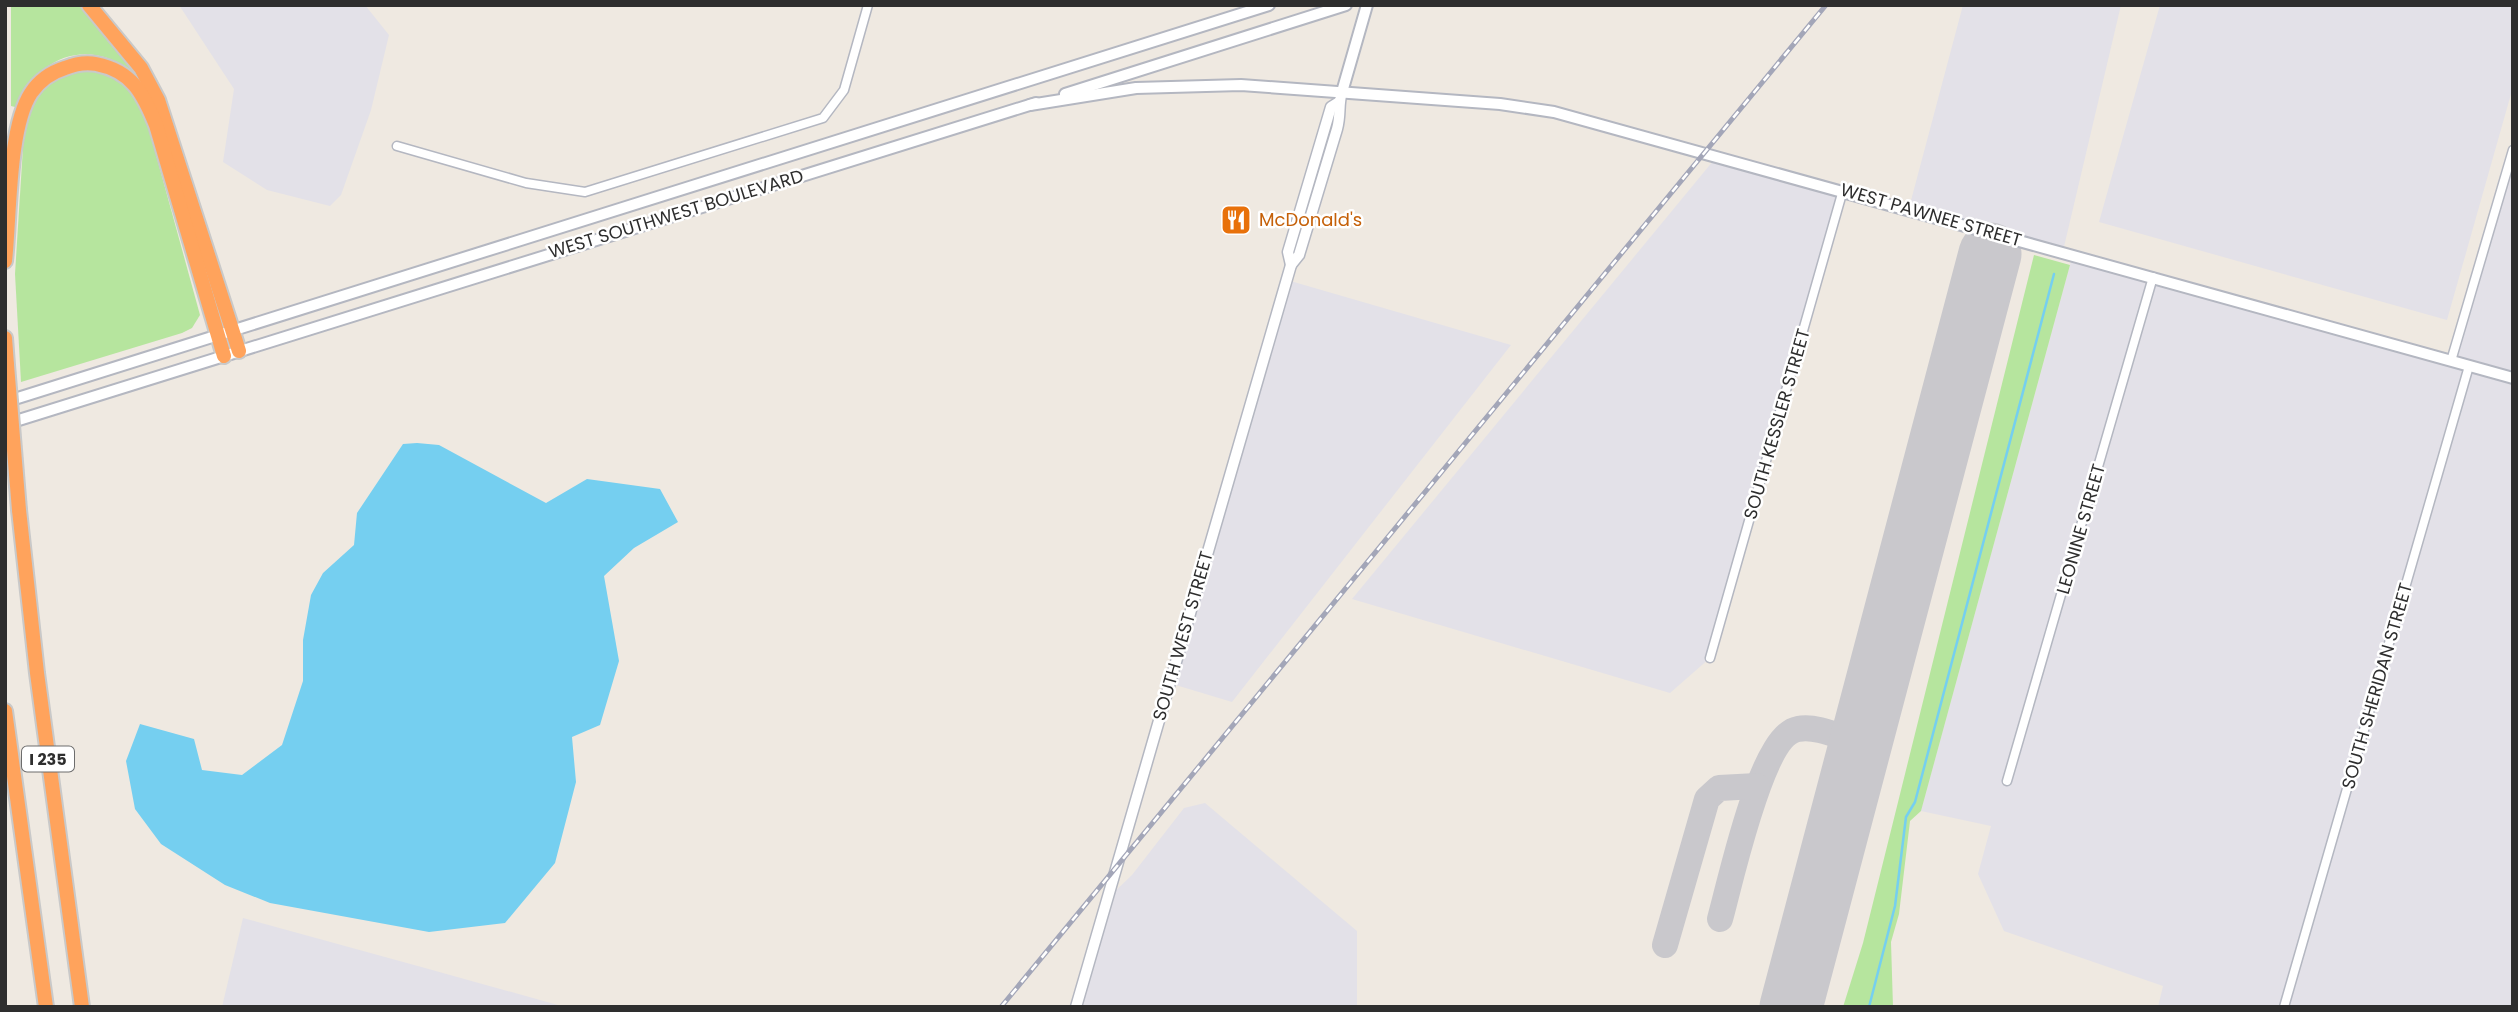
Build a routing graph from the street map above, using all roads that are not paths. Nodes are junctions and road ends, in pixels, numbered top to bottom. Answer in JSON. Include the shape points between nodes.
{"nodes":[{"id":1,"x":89,"y":5,"type":"edge"},
{"id":2,"x":868,"y":5,"type":"edge"},
{"id":3,"x":1269,"y":5,"type":"edge"},
{"id":4,"x":1346,"y":5,"type":"edge"},
{"id":5,"x":1367,"y":5,"type":"edge"},
{"id":6,"x":1340,"y":97,"type":"junction"},
{"id":7,"x":1030,"y":105,"type":"junction"},
{"id":8,"x":397,"y":146,"type":"dead end"},
{"id":9,"x":2513,"y":150,"type":"edge"},
{"id":10,"x":1843,"y":190,"type":"junction"},
{"id":11,"x":5,"y":261,"type":"edge"},
{"id":12,"x":2153,"y":277,"type":"junction"},
{"id":13,"x":233,"y":331,"type":"junction"},
{"id":14,"x":217,"y":336,"type":"junction"},
{"id":15,"x":5,"y":338,"type":"edge"},
{"id":16,"x":239,"y":351,"type":"junction"},
{"id":17,"x":224,"y":356,"type":"junction"},
{"id":18,"x":2451,"y":361,"type":"junction"},
{"id":19,"x":2469,"y":366,"type":"junction"},
{"id":20,"x":2513,"y":378,"type":"edge"},
{"id":21,"x":5,"y":402,"type":"edge"},
{"id":22,"x":5,"y":424,"type":"edge"},
{"id":23,"x":1710,"y":658,"type":"dead end"},
{"id":24,"x":5,"y":711,"type":"edge"},
{"id":25,"x":2007,"y":781,"type":"dead end"},
{"id":26,"x":46,"y":1007,"type":"edge"},
{"id":27,"x":82,"y":1007,"type":"edge"},
{"id":28,"x":1076,"y":1007,"type":"edge"},
{"id":29,"x":2284,"y":1007,"type":"edge"}],
"edges":[{"from":1,"to":13,"type":"highway","via":[[141,68],[158,100]]},
{"from":2,"to":8,"type":"street","via":[[845,86],[830,113],[585,192],[526,183]]},
{"from":3,"to":13,"type":"main road","name":"WEST SOUTHWEST BOULEVARD"},
{"from":4,"to":7,"type":"main road","name":"WEST SOUTHWEST BOULEVARD"},
{"from":5,"to":6,"type":"main road","name":"SOUTH WEST STREET"},
{"from":6,"to":7,"type":"main road","name":"WEST PAWNEE STREET","via":[[1241,85],[1148,88]]},
{"from":6,"to":10,"type":"main road","name":"WEST PAWNEE STREET","via":[[1554,111]]},
{"from":6,"to":28,"type":"street","name":"SOUTH WEST STREET","via":[[1337,129],[1299,256],[1291,265]]},
{"from":7,"to":16,"type":"main road","name":"WEST SOUTHWEST BOULEVARD"},
{"from":9,"to":18,"type":"street"},
{"from":10,"to":12,"type":"main road","name":"WEST PAWNEE STREET"},
{"from":10,"to":23,"type":"street","name":"SOUTH KESSLER STREET"},
{"from":11,"to":14,"type":"highway","via":[[16,139],[31,92],[45,78],[76,64],[115,69],[143,92],[156,125]]},
{"from":12,"to":18,"type":"main road","name":"WEST PAWNEE STREET"},
{"from":12,"to":25,"type":"street","name":"LEONINE STREET"},
{"from":13,"to":14,"type":"main road","name":"WEST SOUTHWEST BOULEVARD"},
{"from":13,"to":16,"type":"highway"},
{"from":14,"to":17,"type":"highway"},
{"from":14,"to":21,"type":"main road","name":"WEST SOUTHWEST BOULEVARD"},
{"from":15,"to":27,"type":"highway","number":"I 235","bridge":true,"via":[[37,673]]},
{"from":16,"to":17,"type":"main road","name":"WEST SOUTHWEST BOULEVARD"},
{"from":17,"to":22,"type":"main road","name":"WEST SOUTHWEST BOULEVARD"},
{"from":18,"to":19,"type":"main road","name":"WEST PAWNEE STREET"},
{"from":19,"to":20,"type":"main road","name":"WEST PAWNEE STREET"},
{"from":19,"to":29,"type":"street","name":"SOUTH SHERIDAN STREET"},
{"from":24,"to":26,"type":"highway","number":"I 235"}]}
